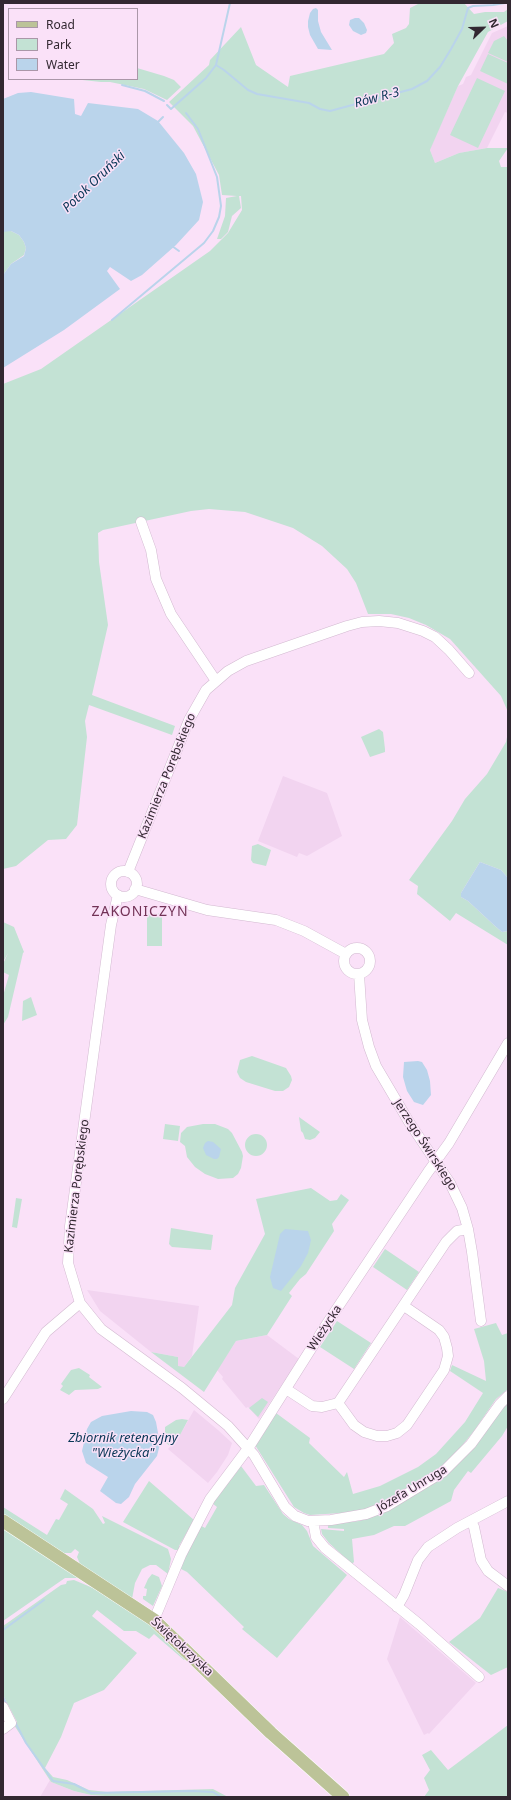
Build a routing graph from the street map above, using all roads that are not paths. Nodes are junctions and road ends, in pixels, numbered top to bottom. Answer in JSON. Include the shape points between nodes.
{"nodes":[{"id":1,"x":141,"y":522,"type":"dead end"},
{"id":2,"x":469,"y":673,"type":"dead end"},
{"id":3,"x":216,"y":681,"type":"junction"},
{"id":4,"x":128,"y":872,"type":"junction"},
{"id":5,"x":135,"y":889,"type":"junction"},
{"id":6,"x":118,"y":896,"type":"junction"},
{"id":7,"x":346,"y":954,"type":"junction"},
{"id":8,"x":359,"y":974,"type":"junction"},
{"id":9,"x":508,"y":1043,"type":"edge"},
{"id":10,"x":436,"y":1162,"type":"junction"},
{"id":11,"x":468,"y":1229,"type":"junction"},
{"id":12,"x":80,"y":1304,"type":"junction"},
{"id":13,"x":404,"y":1306,"type":"junction"},
{"id":14,"x":481,"y":1321,"type":"dead end"},
{"id":15,"x":286,"y":1389,"type":"junction"},
{"id":16,"x":508,"y":1396,"type":"edge"},
{"id":17,"x":3,"y":1399,"type":"edge"},
{"id":18,"x":338,"y":1403,"type":"junction"},
{"id":19,"x":249,"y":1447,"type":"junction"},
{"id":20,"x":508,"y":1500,"type":"edge"},
{"id":21,"x":3,"y":1521,"type":"edge"},
{"id":22,"x":313,"y":1521,"type":"junction"},
{"id":23,"x":471,"y":1521,"type":"junction"},
{"id":24,"x":508,"y":1586,"type":"edge"},
{"id":25,"x":397,"y":1607,"type":"junction"},
{"id":26,"x":154,"y":1620,"type":"junction"},
{"id":27,"x":479,"y":1677,"type":"dead end"},
{"id":28,"x":3,"y":1707,"type":"edge"},
{"id":29,"x":3,"y":1729,"type":"edge"},
{"id":30,"x":343,"y":1797,"type":"edge"}],
"edges":[{"from":1,"to":3,"type":"street","via":[[150,547],[158,586],[171,614]]},
{"from":2,"to":3,"type":"street","name":"Kazimierza Porębskiego","via":[[435,638],[410,626],[379,621],[347,626],[278,649],[246,661]]},
{"from":3,"to":4,"type":"street","name":"Kazimierza Porębskiego","via":[[199,700],[189,720]]},
{"from":4,"to":5,"type":"street","via":[[134,877]]},
{"from":4,"to":6,"type":"street","name":"Kazimierza Porębskiego","via":[[118,873],[113,878],[112,888]]},
{"from":5,"to":6,"type":"street","via":[[130,895]]},
{"from":5,"to":7,"type":"street","via":[[207,910],[276,920],[304,931]]},
{"from":6,"to":12,"type":"street","name":"Kazimierza Porębskiego","via":[[110,932],[70,1226],[68,1263]]},
{"from":7,"to":8,"type":"street","via":[[345,965],[348,970]]},
{"from":7,"to":8,"type":"street","via":[[352,948],[356,948],[366,950],[369,954],[368,969]]},
{"from":8,"to":10,"type":"street","name":"Jerzego Świrskiego","via":[[362,1020],[368,1047],[376,1066],[409,1122]]},
{"from":9,"to":10,"type":"street","name":"Wieżycka"},
{"from":10,"to":11,"type":"street","name":"Jerzego Świrskiego","via":[[458,1199]]},
{"from":10,"to":15,"type":"street","name":"Wieżycka"},
{"from":11,"to":13,"type":"street","via":[[457,1231],[446,1242]]},
{"from":11,"to":14,"type":"street","name":"Jerzego Świrskiego"},
{"from":12,"to":17,"type":"street","via":[[46,1332]]},
{"from":12,"to":19,"type":"street","name":"Kazimierza Porębskiego","via":[[102,1329],[206,1407]]},
{"from":13,"to":18,"type":"street"},
{"from":13,"to":18,"type":"street","via":[[439,1330],[444,1338],[448,1356],[444,1370],[407,1425],[397,1433],[387,1436],[364,1432],[354,1425]]},
{"from":15,"to":18,"type":"street","via":[[312,1406],[322,1407]]},
{"from":15,"to":19,"type":"street","name":"Wieżycka"},
{"from":16,"to":22,"type":"street","name":"Józefa Unruga","via":[[471,1444],[443,1472],[377,1511],[359,1516]]},
{"from":19,"to":22,"type":"street","name":"Józefa Unruga","via":[[285,1507],[297,1517]]},
{"from":19,"to":26,"type":"street","name":"Wieżycka","via":[[210,1499],[181,1556]]},
{"from":20,"to":23,"type":"street"},
{"from":21,"to":26,"type":"main road","name":"Świętokrzyska"},
{"from":22,"to":25,"type":"street","via":[[316,1537],[325,1548]]},
{"from":23,"to":24,"type":"street","via":[[481,1560],[488,1571]]},
{"from":23,"to":25,"type":"street","via":[[434,1542],[422,1554]]},
{"from":25,"to":27,"type":"street"},
{"from":26,"to":30,"type":"main road","name":"Świętokrzyska"},
{"from":28,"to":29,"type":"street","via":[[11,1723]]}]}
